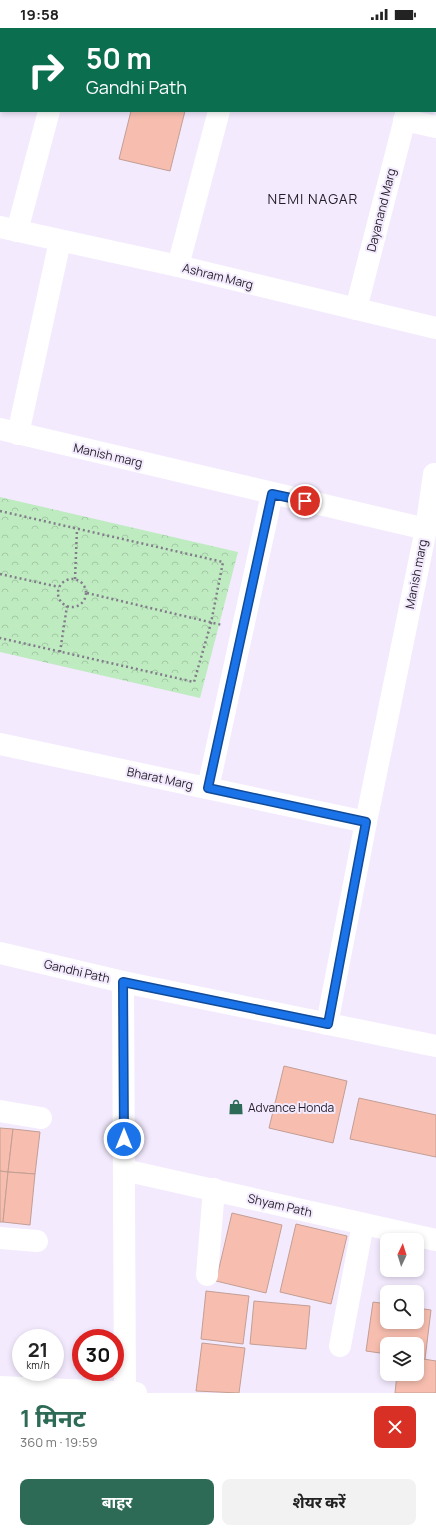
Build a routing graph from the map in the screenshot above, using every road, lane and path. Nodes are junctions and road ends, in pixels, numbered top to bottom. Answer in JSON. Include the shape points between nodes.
{"nodes":[{"id":1,"x":49,"y":112,"type":"edge"},
{"id":2,"x":219,"y":112,"type":"edge"},
{"id":3,"x":405,"y":115,"type":"edge"},
{"id":4,"x":436,"y":127,"type":"edge"},
{"id":5,"x":8,"y":229,"type":"edge"},
{"id":6,"x":60,"y":241,"type":"junction"},
{"id":7,"x":178,"y":266,"type":"junction"},
{"id":8,"x":356,"y":309,"type":"junction"},
{"id":9,"x":436,"y":328,"type":"edge"},
{"id":10,"x":9,"y":431,"type":"edge"},
{"id":11,"x":434,"y":474,"type":"dead end"},
{"id":12,"x":272,"y":494,"type":"junction"},
{"id":13,"x":0,"y":511,"type":"edge"},
{"id":14,"x":77,"y":529,"type":"junction"},
{"id":15,"x":426,"y":529,"type":"junction"},
{"id":16,"x":0,"y":574,"type":"edge"},
{"id":17,"x":75,"y":579,"type":"junction"},
{"id":18,"x":59,"y":587,"type":"junction"},
{"id":19,"x":87,"y":593,"type":"junction"},
{"id":20,"x":67,"y":606,"type":"junction"},
{"id":21,"x":211,"y":623,"type":"junction"},
{"id":22,"x":242,"y":630,"type":"junction"},
{"id":23,"x":0,"y":638,"type":"edge"},
{"id":24,"x":60,"y":652,"type":"junction"},
{"id":25,"x":0,"y":744,"type":"edge"},
{"id":26,"x":208,"y":788,"type":"junction"},
{"id":27,"x":366,"y":822,"type":"junction"},
{"id":28,"x":0,"y":953,"type":"edge"},
{"id":29,"x":123,"y":982,"type":"junction"},
{"id":30,"x":328,"y":1024,"type":"junction"},
{"id":31,"x":436,"y":1046,"type":"edge"},
{"id":32,"x":0,"y":1111,"type":"edge"},
{"id":33,"x":41,"y":1118,"type":"dead end"},
{"id":34,"x":124,"y":1170,"type":"junction"},
{"id":35,"x":214,"y":1190,"type":"junction"},
{"id":36,"x":363,"y":1224,"type":"junction"},
{"id":37,"x":0,"y":1238,"type":"edge"},
{"id":38,"x":436,"y":1240,"type":"edge"},
{"id":39,"x":37,"y":1241,"type":"dead end"},
{"id":40,"x":207,"y":1275,"type":"dead end"},
{"id":41,"x":340,"y":1346,"type":"dead end"},
{"id":42,"x":0,"y":1387,"type":"edge"},
{"id":43,"x":128,"y":1392,"type":"edge"}],
"edges":[{"from":1,"to":5,"type":"street"},
{"from":2,"to":7,"type":"street"},
{"from":3,"to":4,"type":"street"},
{"from":3,"to":8,"type":"street","name":"Dayanand Marg"},
{"from":5,"to":6,"type":"street","name":"Ashram Marg"},
{"from":6,"to":7,"type":"street","name":"Ashram Marg"},
{"from":6,"to":10,"type":"street"},
{"from":7,"to":8,"type":"street","name":"Ashram Marg"},
{"from":8,"to":9,"type":"street","name":"Ashram Marg"},
{"from":10,"to":12,"type":"street","name":"Manish marg"},
{"from":11,"to":15,"type":"street"},
{"from":12,"to":15,"type":"street","name":"Manish marg"},
{"from":12,"to":22,"type":"street"},
{"from":13,"to":14,"type":"path"},
{"from":14,"to":17,"type":"path"},
{"from":14,"to":21,"type":"path","via":[[223,562]]},
{"from":15,"to":27,"type":"street","name":"Manish marg"},
{"from":16,"to":18,"type":"path"},
{"from":17,"to":18,"type":"path","via":[[66,580]]},
{"from":17,"to":19,"type":"path","via":[[83,584]]},
{"from":18,"to":20,"type":"path","via":[[60,600]]},
{"from":19,"to":20,"type":"path","via":[[80,605]]},
{"from":19,"to":21,"type":"path"},
{"from":20,"to":24,"type":"path"},
{"from":21,"to":22,"type":"path"},
{"from":21,"to":24,"type":"path","via":[[194,682]]},
{"from":22,"to":26,"type":"street"},
{"from":23,"to":24,"type":"path"},
{"from":25,"to":26,"type":"street","name":"Bharat Marg"},
{"from":26,"to":27,"type":"street","name":"Bharat Marg"},
{"from":27,"to":30,"type":"street","name":"Manish marg"},
{"from":28,"to":29,"type":"street","name":"Gandhi Path"},
{"from":29,"to":30,"type":"street","name":"Gandhi Path"},
{"from":29,"to":34,"type":"street"},
{"from":30,"to":31,"type":"street","name":"Gandhi Path"},
{"from":32,"to":33,"type":"street"},
{"from":34,"to":35,"type":"street","name":"Shyam Path"},
{"from":34,"to":43,"type":"street"},
{"from":35,"to":36,"type":"street","name":"Shyam Path"},
{"from":35,"to":40,"type":"street"},
{"from":36,"to":38,"type":"street","name":"Shyam Path"},
{"from":36,"to":41,"type":"street"},
{"from":37,"to":39,"type":"street"},
{"from":42,"to":43,"type":"street"}]}
